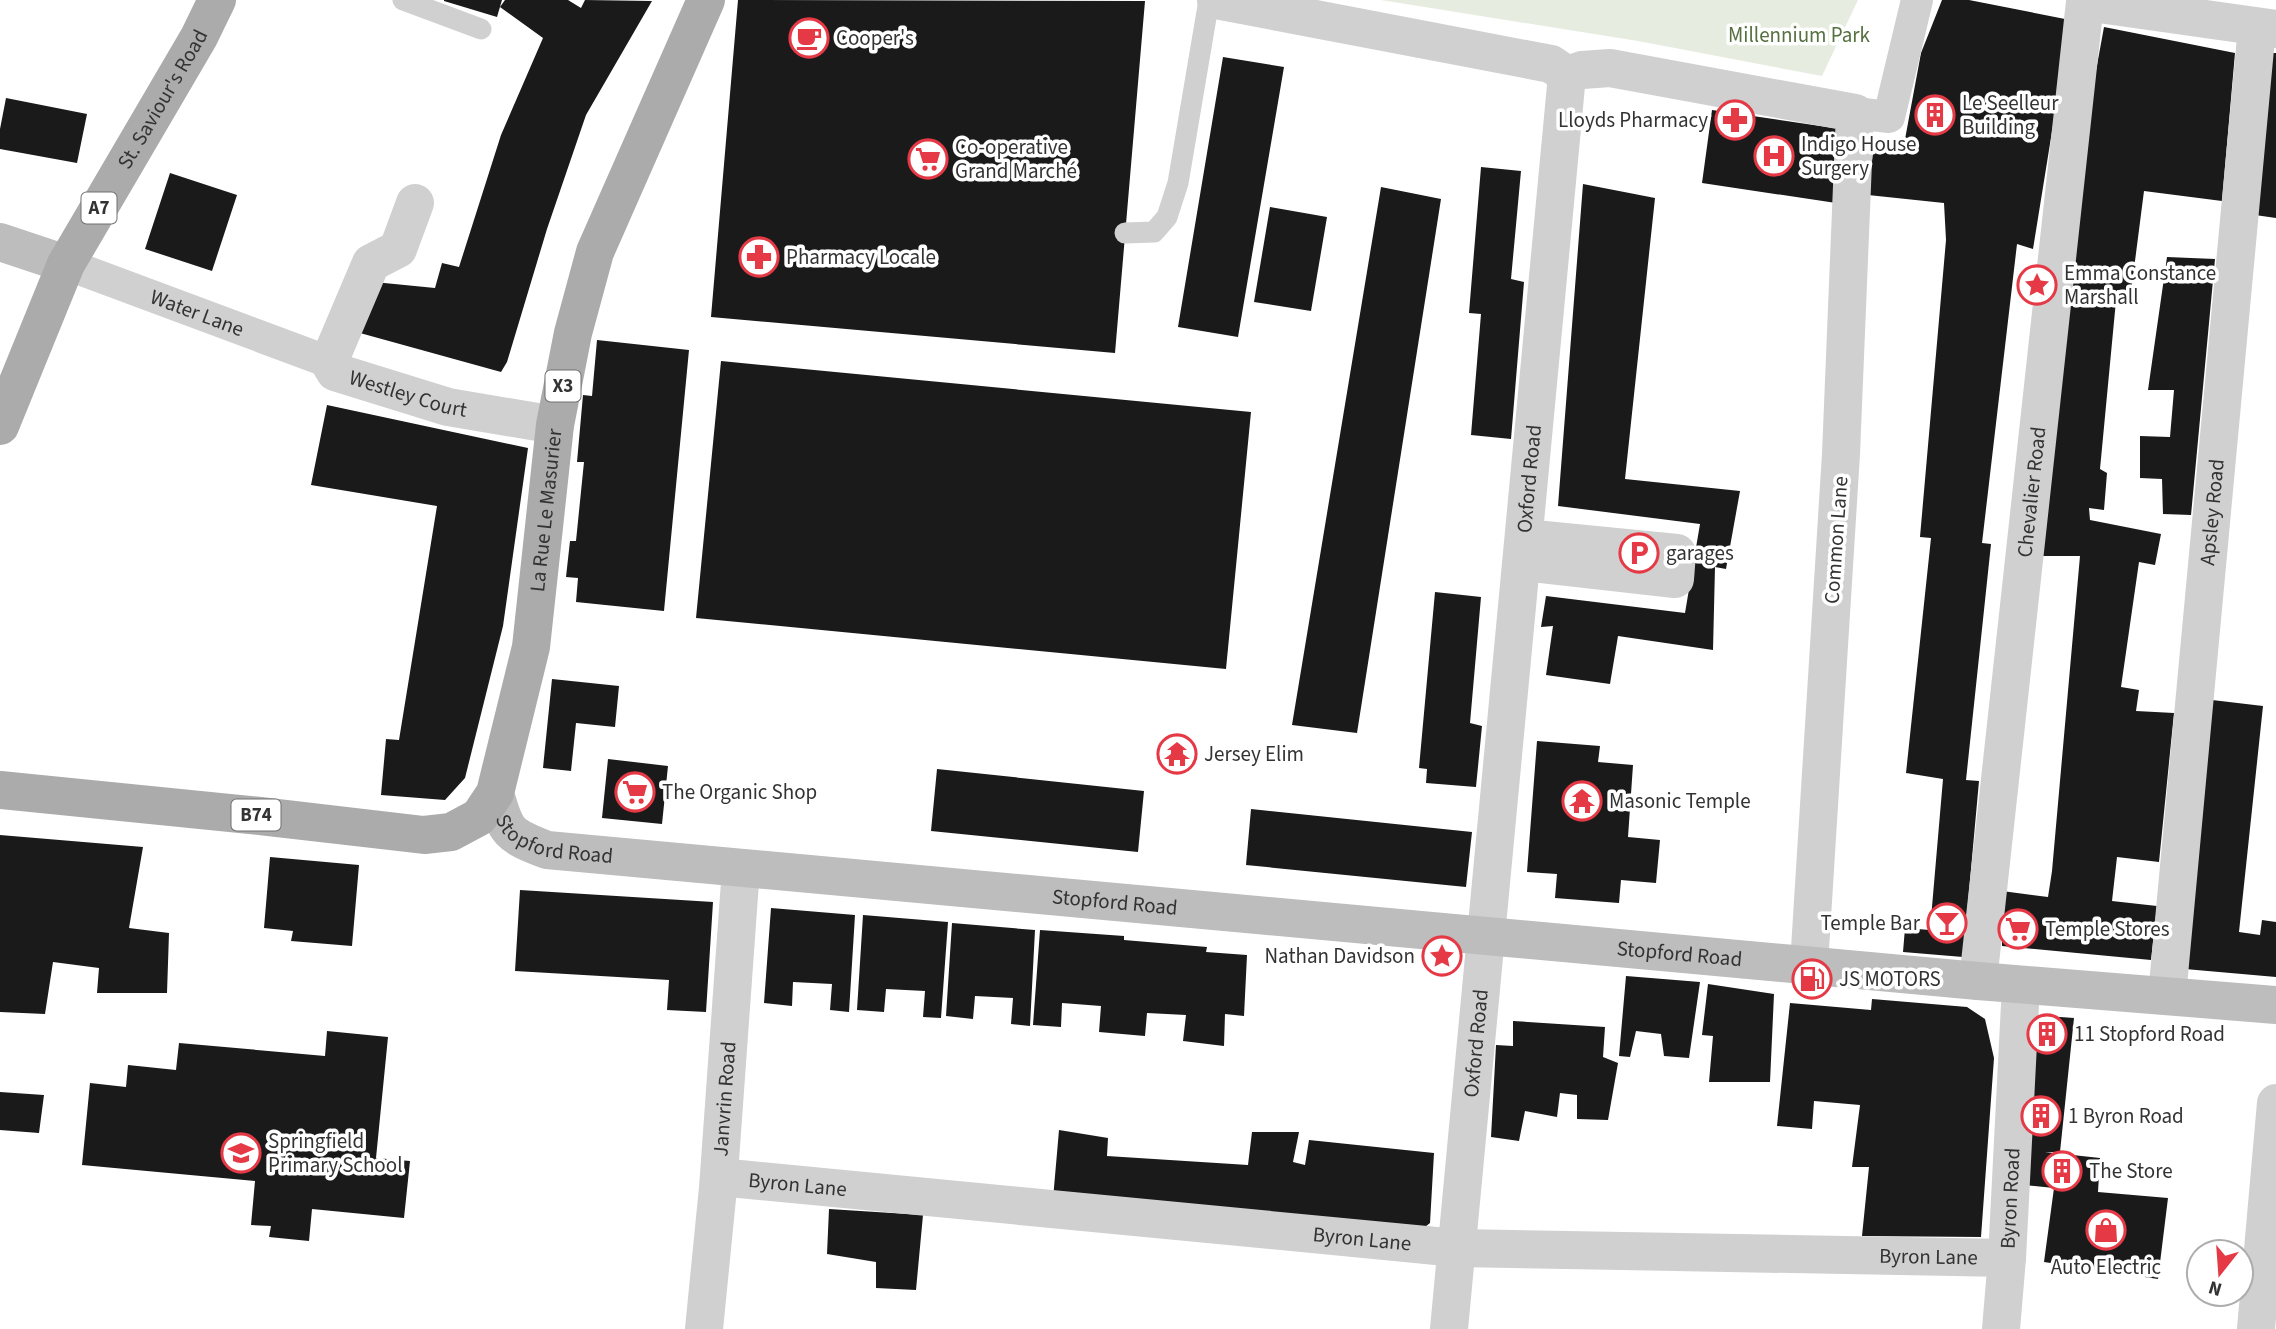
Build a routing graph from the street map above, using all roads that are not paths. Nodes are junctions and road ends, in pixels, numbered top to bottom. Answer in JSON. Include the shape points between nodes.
{"nodes":[{"id":1,"x":217,"y":0,"type":"edge"},
{"id":2,"x":402,"y":0,"type":"edge"},
{"id":3,"x":706,"y":0,"type":"edge"},
{"id":4,"x":1209,"y":0,"type":"edge"},
{"id":5,"x":1216,"y":0,"type":"edge"},
{"id":6,"x":1917,"y":0,"type":"edge"},
{"id":7,"x":2079,"y":1,"type":"edge"},
{"id":8,"x":2266,"y":28,"type":"edge"},
{"id":9,"x":481,"y":29,"type":"dead end"},
{"id":10,"x":1567,"y":75,"type":"junction"},
{"id":11,"x":1854,"y":113,"type":"junction"},
{"id":12,"x":415,"y":203,"type":"dead end"},
{"id":13,"x":1125,"y":233,"type":"dead end"},
{"id":14,"x":0,"y":242,"type":"edge"},
{"id":15,"x":66,"y":264,"type":"junction"},
{"id":16,"x":329,"y":362,"type":"junction"},
{"id":17,"x":555,"y":425,"type":"junction"},
{"id":18,"x":0,"y":426,"type":"edge"},
{"id":19,"x":0,"y":790,"type":"edge"},
{"id":20,"x":495,"y":793,"type":"junction"},
{"id":21,"x":741,"y":868,"type":"junction"},
{"id":22,"x":1488,"y":936,"type":"junction"},
{"id":23,"x":1808,"y":965,"type":"junction"},
{"id":24,"x":1978,"y":981,"type":"junction"},
{"id":25,"x":2021,"y":985,"type":"junction"},
{"id":26,"x":2167,"y":996,"type":"junction"},
{"id":27,"x":2276,"y":1005,"type":"edge"},
{"id":28,"x":2276,"y":1102,"type":"edge"},
{"id":29,"x":719,"y":1177,"type":"junction"},
{"id":30,"x":1457,"y":1248,"type":"junction"},
{"id":31,"x":2007,"y":1258,"type":"junction"},
{"id":32,"x":704,"y":1329,"type":"edge"},
{"id":33,"x":1449,"y":1329,"type":"edge"},
{"id":34,"x":2001,"y":1329,"type":"edge"},
{"id":35,"x":2256,"y":1329,"type":"edge"}],
"edges":[{"from":1,"to":15,"type":"main road","name":"St. Saviour's Road","number":"A7"},
{"from":2,"to":9,"type":"lane"},
{"from":3,"to":17,"type":"main road","name":"La Rue Le Masurier","number":"X3","via":[[595,252]]},
{"from":4,"to":13,"type":"lane","via":[[1178,183],[1167,217],[1154,232]]},
{"from":5,"to":10,"type":"street","via":[[1551,64]]},
{"from":6,"to":11,"type":"street","via":[[1889,117]]},
{"from":7,"to":8,"type":"street"},
{"from":7,"to":24,"type":"street","name":"Chevalier Road"},
{"from":8,"to":26,"type":"street","name":"Apsley Road"},
{"from":10,"to":11,"type":"street","via":[[1610,68]]},
{"from":10,"to":22,"type":"street","name":"Oxford Road"},
{"from":11,"to":23,"type":"street","name":"Common Lane","via":[[1841,454]]},
{"from":12,"to":16,"type":"street","name":"Westley Court","via":[[398,248],[370,263]]},
{"from":14,"to":15,"type":"main road"},
{"from":15,"to":16,"type":"street","name":"Water Lane"},
{"from":15,"to":18,"type":"main road","name":"St. Saviour's Road","number":"A7"},
{"from":16,"to":17,"type":"street","name":"Westley Court","via":[[335,372],[448,407]]},
{"from":17,"to":20,"type":"main road","name":"La Rue Le Masurier","number":"X3","via":[[531,647]]},
{"from":19,"to":20,"type":"main road","name":"Stopford Road","number":"B74","via":[[424,835],[451,831],[479,817]]},
{"from":20,"to":21,"type":"main road","name":"Stopford Road","via":[[503,823],[520,840],[547,850]]},
{"from":21,"to":22,"type":"main road","name":"Stopford Road"},
{"from":21,"to":29,"type":"street","name":"Janvrin Road"},
{"from":22,"to":23,"type":"main road","name":"Stopford Road"},
{"from":22,"to":30,"type":"street","name":"Oxford Road"},
{"from":23,"to":24,"type":"main road","name":"Stopford Road"},
{"from":24,"to":25,"type":"main road","name":"Stopford Road"},
{"from":25,"to":26,"type":"main road","name":"Stopford Road"},
{"from":25,"to":31,"type":"street","name":"Byron Road"},
{"from":26,"to":27,"type":"main road","name":"Stopford Road"},
{"from":28,"to":35,"type":"street"},
{"from":29,"to":30,"type":"street","name":"Byron Lane"},
{"from":29,"to":32,"type":"street","name":"Janvrin Road"},
{"from":30,"to":31,"type":"street","name":"Byron Lane"},
{"from":30,"to":33,"type":"street","name":"Oxford Road"},
{"from":31,"to":34,"type":"street","name":"Byron Road"}]}
